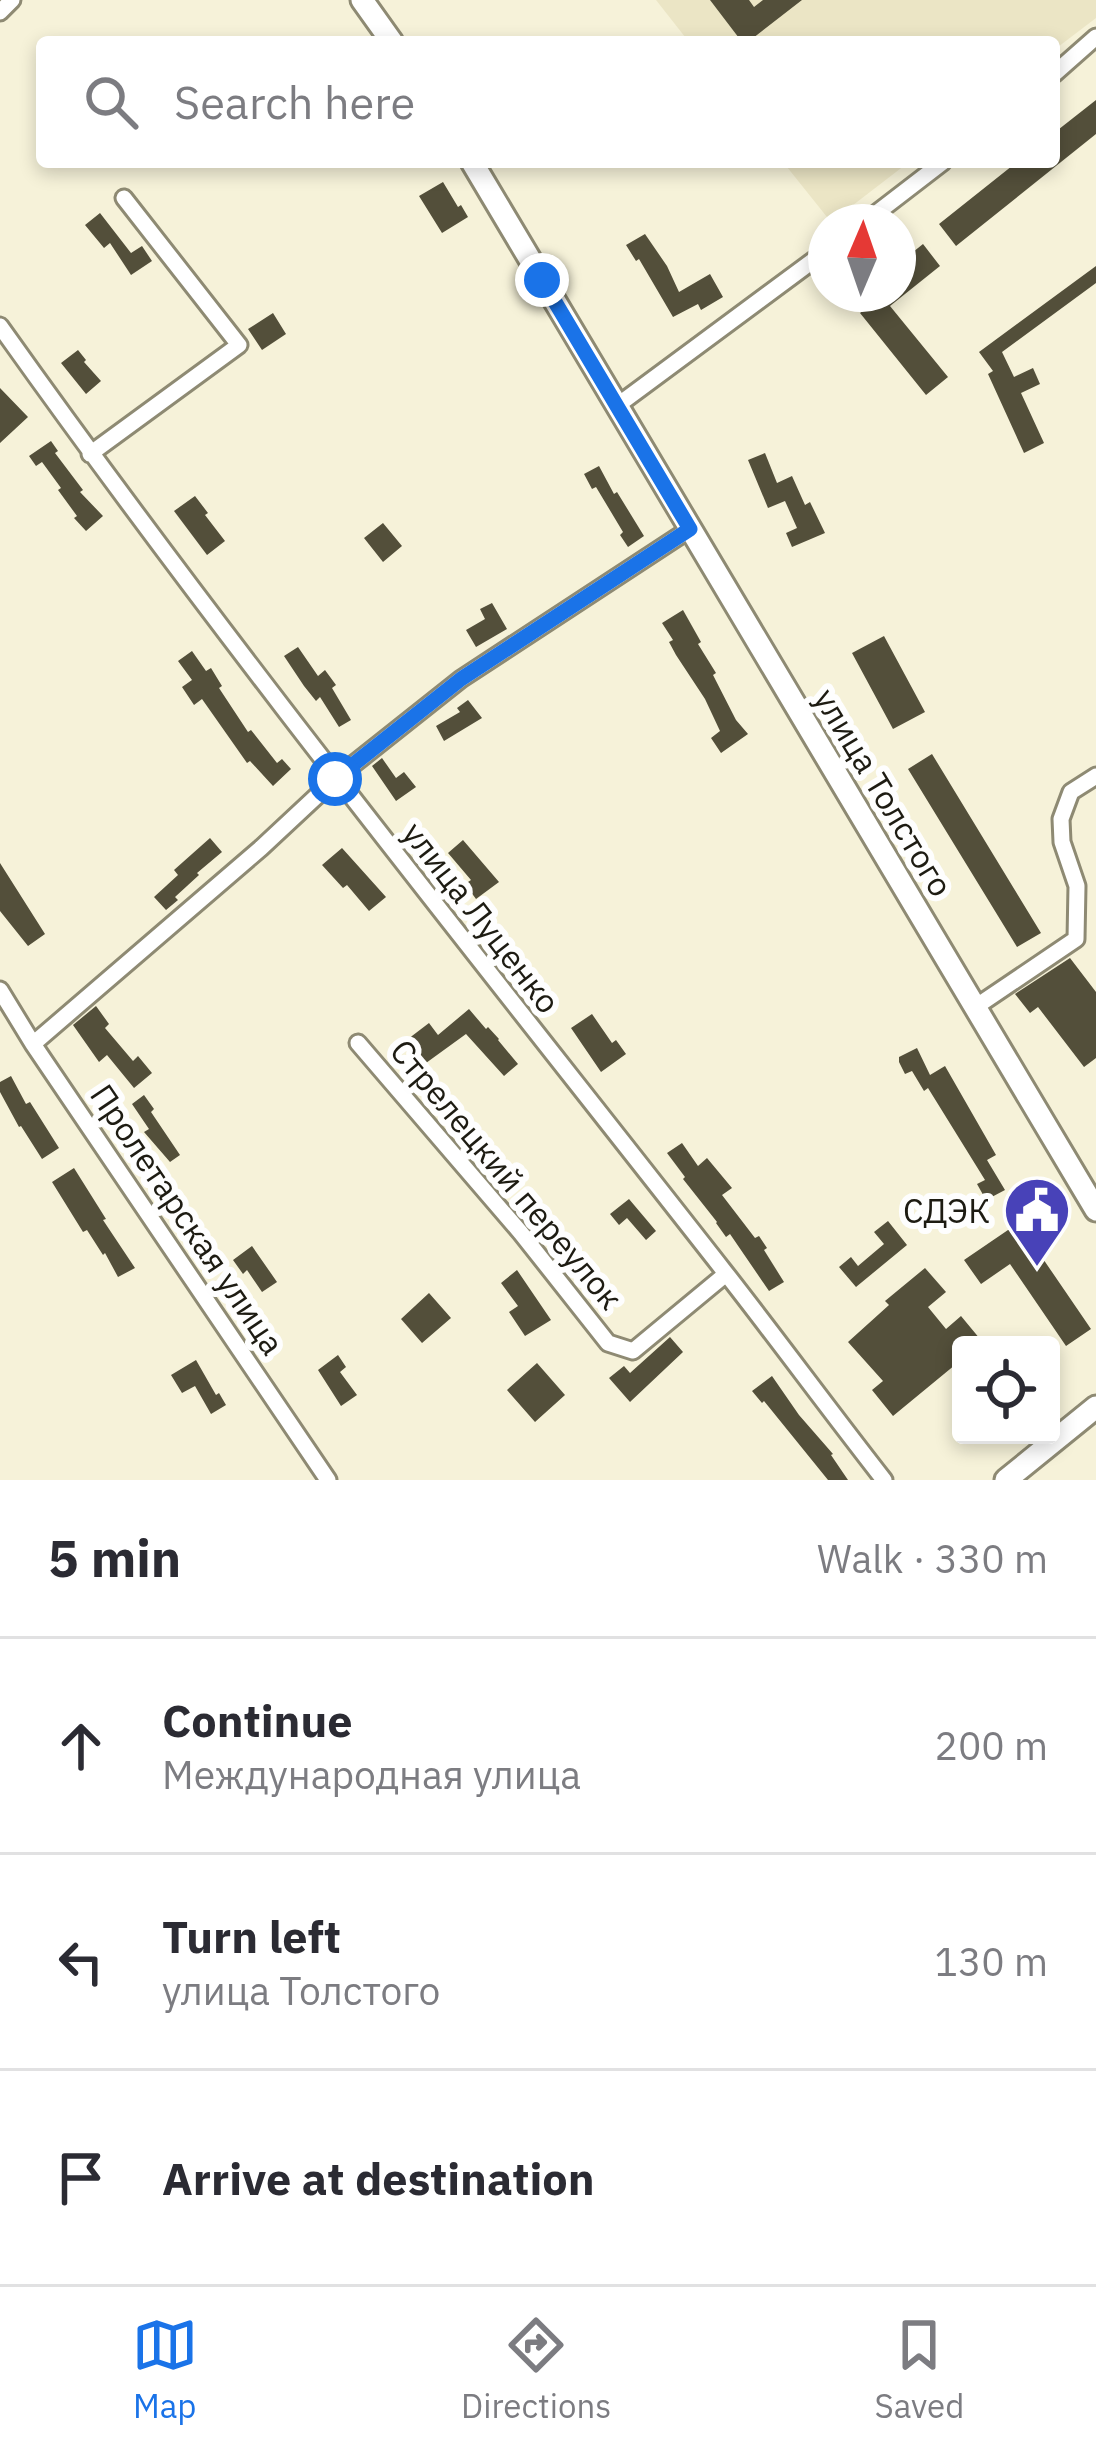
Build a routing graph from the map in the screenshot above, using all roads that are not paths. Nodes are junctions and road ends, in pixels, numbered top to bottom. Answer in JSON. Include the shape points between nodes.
{"nodes":[{"id":1,"x":12,"y":0,"type":"edge"},
{"id":2,"x":362,"y":0,"type":"edge"},
{"id":3,"x":0,"y":12,"type":"edge"},
{"id":4,"x":388,"y":36,"type":"edge"},
{"id":5,"x":1096,"y":37,"type":"edge"},
{"id":6,"x":1060,"y":69,"type":"edge"},
{"id":7,"x":476,"y":168,"type":"edge"},
{"id":8,"x":935,"y":168,"type":"edge"},
{"id":9,"x":124,"y":198,"type":"dead end"},
{"id":10,"x":888,"y":204,"type":"edge"},
{"id":11,"x":808,"y":264,"type":"edge"},
{"id":12,"x":0,"y":326,"type":"edge"},
{"id":13,"x":618,"y":405,"type":"junction"},
{"id":14,"x":90,"y":454,"type":"junction"},
{"id":15,"x":690,"y":529,"type":"junction"},
{"id":16,"x":1096,"y":776,"type":"edge"},
{"id":17,"x":335,"y":779,"type":"junction"},
{"id":18,"x":0,"y":990,"type":"edge"},
{"id":19,"x":974,"y":1008,"type":"junction"},
{"id":20,"x":358,"y":1043,"type":"dead end"},
{"id":21,"x":34,"y":1044,"type":"junction"},
{"id":22,"x":1096,"y":1210,"type":"edge"},
{"id":23,"x":726,"y":1274,"type":"junction"},
{"id":24,"x":1096,"y":1406,"type":"edge"},
{"id":25,"x":328,"y":1480,"type":"edge"},
{"id":26,"x":884,"y":1480,"type":"edge"},
{"id":27,"x":1006,"y":1480,"type":"edge"}],
"edges":[{"from":1,"to":3,"type":"street"},
{"from":2,"to":4,"type":"main road"},
{"from":5,"to":6,"type":"street"},
{"from":7,"to":13,"type":"main road","name":"улица Толстого"},
{"from":8,"to":10,"type":"street"},
{"from":9,"to":14,"type":"street","via":[[238,345]]},
{"from":11,"to":13,"type":"street"},
{"from":12,"to":14,"type":"street","name":"улица Луценко"},
{"from":13,"to":15,"type":"main road","name":"улица Толстого"},
{"from":14,"to":17,"type":"street","name":"улица Луценко"},
{"from":15,"to":17,"type":"street","via":[[461,679]]},
{"from":15,"to":19,"type":"main road","name":"улица Толстого"},
{"from":16,"to":19,"type":"street","via":[[1071,792],[1061,819],[1077,886],[1076,939]]},
{"from":17,"to":21,"type":"street"},
{"from":17,"to":23,"type":"street","name":"улица Луценко"},
{"from":18,"to":21,"type":"street","name":"Пролетарская улица"},
{"from":19,"to":22,"type":"main road","name":"улица Толстого"},
{"from":20,"to":23,"type":"street","name":"Стрелецкий переулок","via":[[608,1342],[633,1351]]},
{"from":21,"to":25,"type":"street","name":"Пролетарская улица"},
{"from":23,"to":26,"type":"street","name":"улица Луценко"},
{"from":24,"to":27,"type":"main road"}]}
